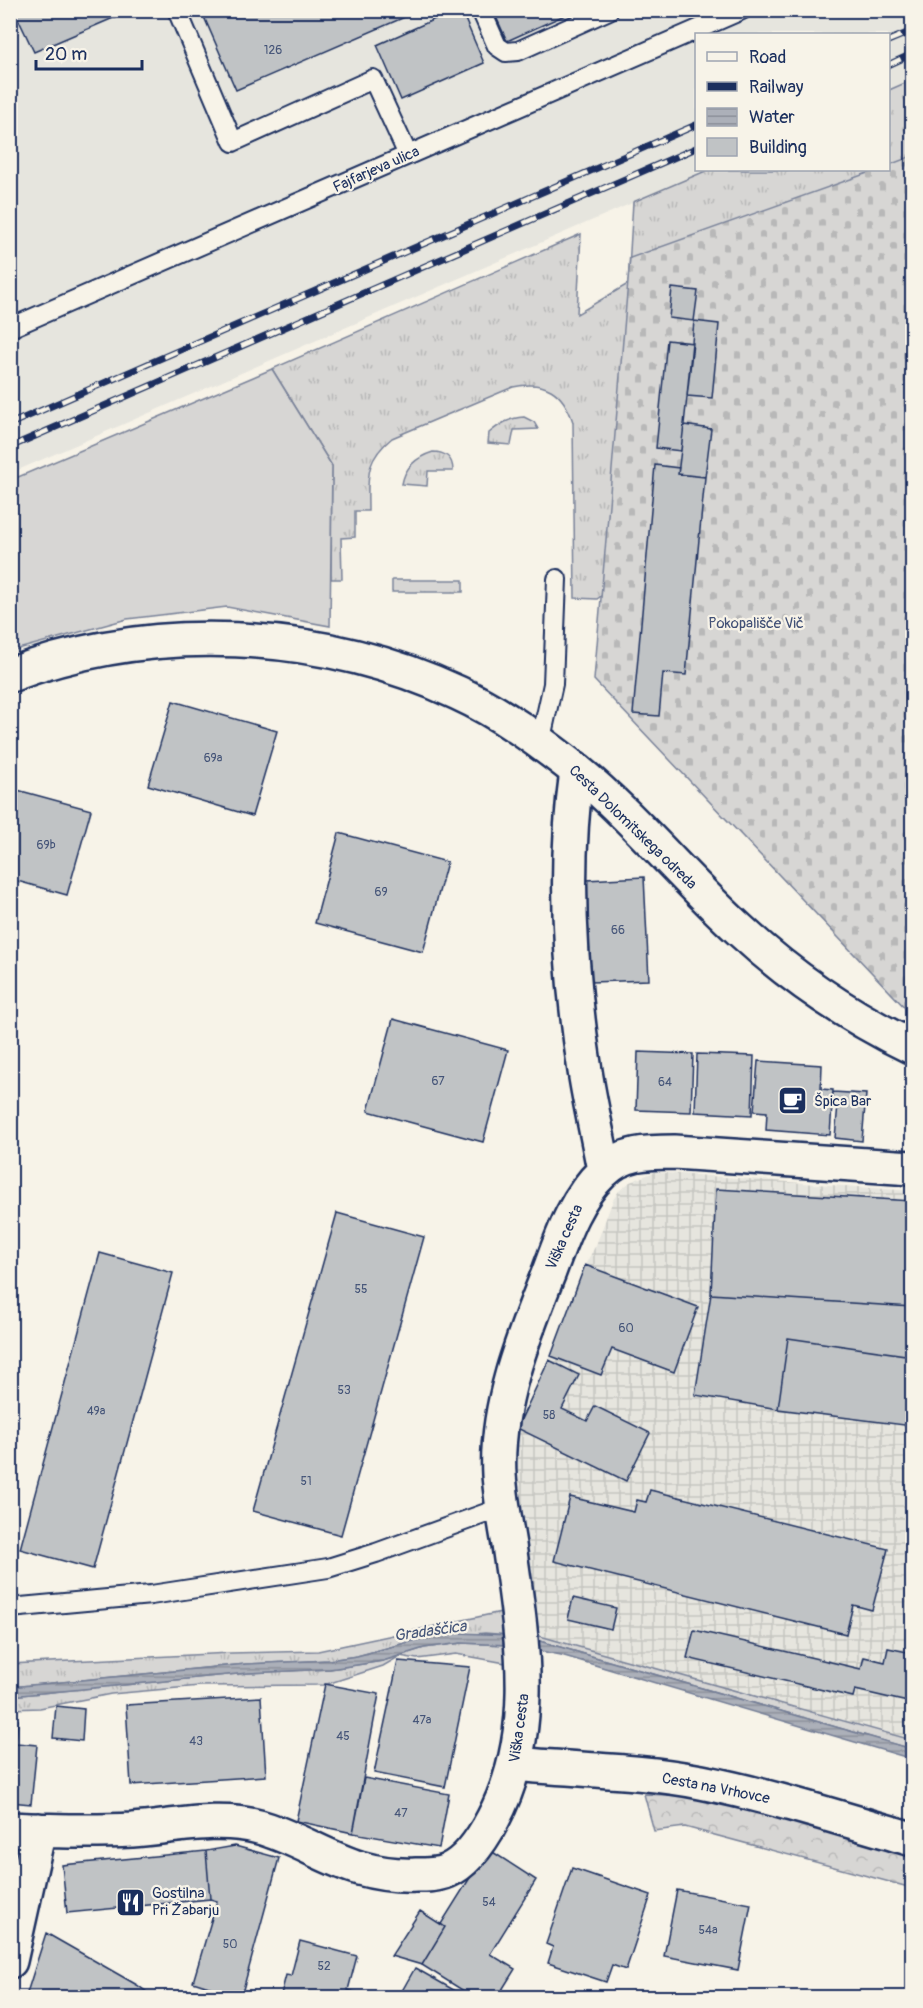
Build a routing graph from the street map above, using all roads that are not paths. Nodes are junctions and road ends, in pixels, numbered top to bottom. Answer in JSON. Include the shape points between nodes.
{"nodes":[{"id":1,"x":177,"y":10,"type":"edge"},
{"id":2,"x":481,"y":10,"type":"edge"},
{"id":3,"x":609,"y":10,"type":"edge"},
{"id":4,"x":738,"y":11,"type":"edge"},
{"id":5,"x":408,"y":155,"type":"junction"},
{"id":6,"x":10,"y":328,"type":"edge"},
{"id":7,"x":557,"y":579,"type":"dead end"},
{"id":8,"x":10,"y":675,"type":"edge"},
{"id":9,"x":540,"y":743,"type":"junction"},
{"id":10,"x":577,"y":771,"type":"junction"},
{"id":11,"x":912,"y":1047,"type":"edge"},
{"id":12,"x":912,"y":1168,"type":"edge"},
{"id":13,"x":604,"y":1170,"type":"junction"},
{"id":14,"x":503,"y":1507,"type":"junction"},
{"id":15,"x":10,"y":1608,"type":"edge"},
{"id":16,"x":515,"y":1764,"type":"junction"},
{"id":17,"x":25,"y":1829,"type":"edge"},
{"id":18,"x":912,"y":1839,"type":"edge"},
{"id":19,"x":11,"y":1956,"type":"edge"}],
"edges":[{"from":1,"to":5,"type":"lane","via":[[233,142],[373,79]]},
{"from":2,"to":3,"type":"lane","via":[[497,46],[506,52],[518,51]]},
{"from":4,"to":5,"type":"lane","name":"Fajfarjeva ulica"},
{"from":5,"to":6,"type":"lane","name":"Fajfarjeva ulica"},
{"from":7,"to":9,"type":"lane","via":[[553,684]]},
{"from":8,"to":9,"type":"street","name":"Cesta Dolomitskega odreda","via":[[51,661],[155,642],[224,639],[288,643],[350,655],[428,680],[488,708]]},
{"from":9,"to":10,"type":"street","name":"Cesta Dolomitskega odreda"},
{"from":10,"to":11,"type":"street","name":"Cesta Dolomitskega odreda","via":[[764,952],[841,1007]]},
{"from":10,"to":13,"type":"street","via":[[569,878],[572,948],[585,1072]]},
{"from":12,"to":13,"type":"street","name":"Viška cesta","via":[[674,1152],[637,1153]]},
{"from":13,"to":14,"type":"street","name":"Viška cesta","via":[[580,1200],[564,1231],[514,1370],[500,1442]]},
{"from":14,"to":15,"type":"lane","via":[[328,1568],[151,1594]]},
{"from":14,"to":16,"type":"street","name":"Viška cesta","via":[[525,1667],[522,1727]]},
{"from":16,"to":17,"type":"street","name":"Viška cesta","via":[[485,1833],[463,1861],[436,1874],[410,1876],[358,1868],[258,1827],[232,1823],[131,1830]]},
{"from":16,"to":18,"type":"street","name":"Cesta na Vrhovce","via":[[700,1782]]},
{"from":17,"to":19,"type":"street","name":"Viška cesta"}]}
